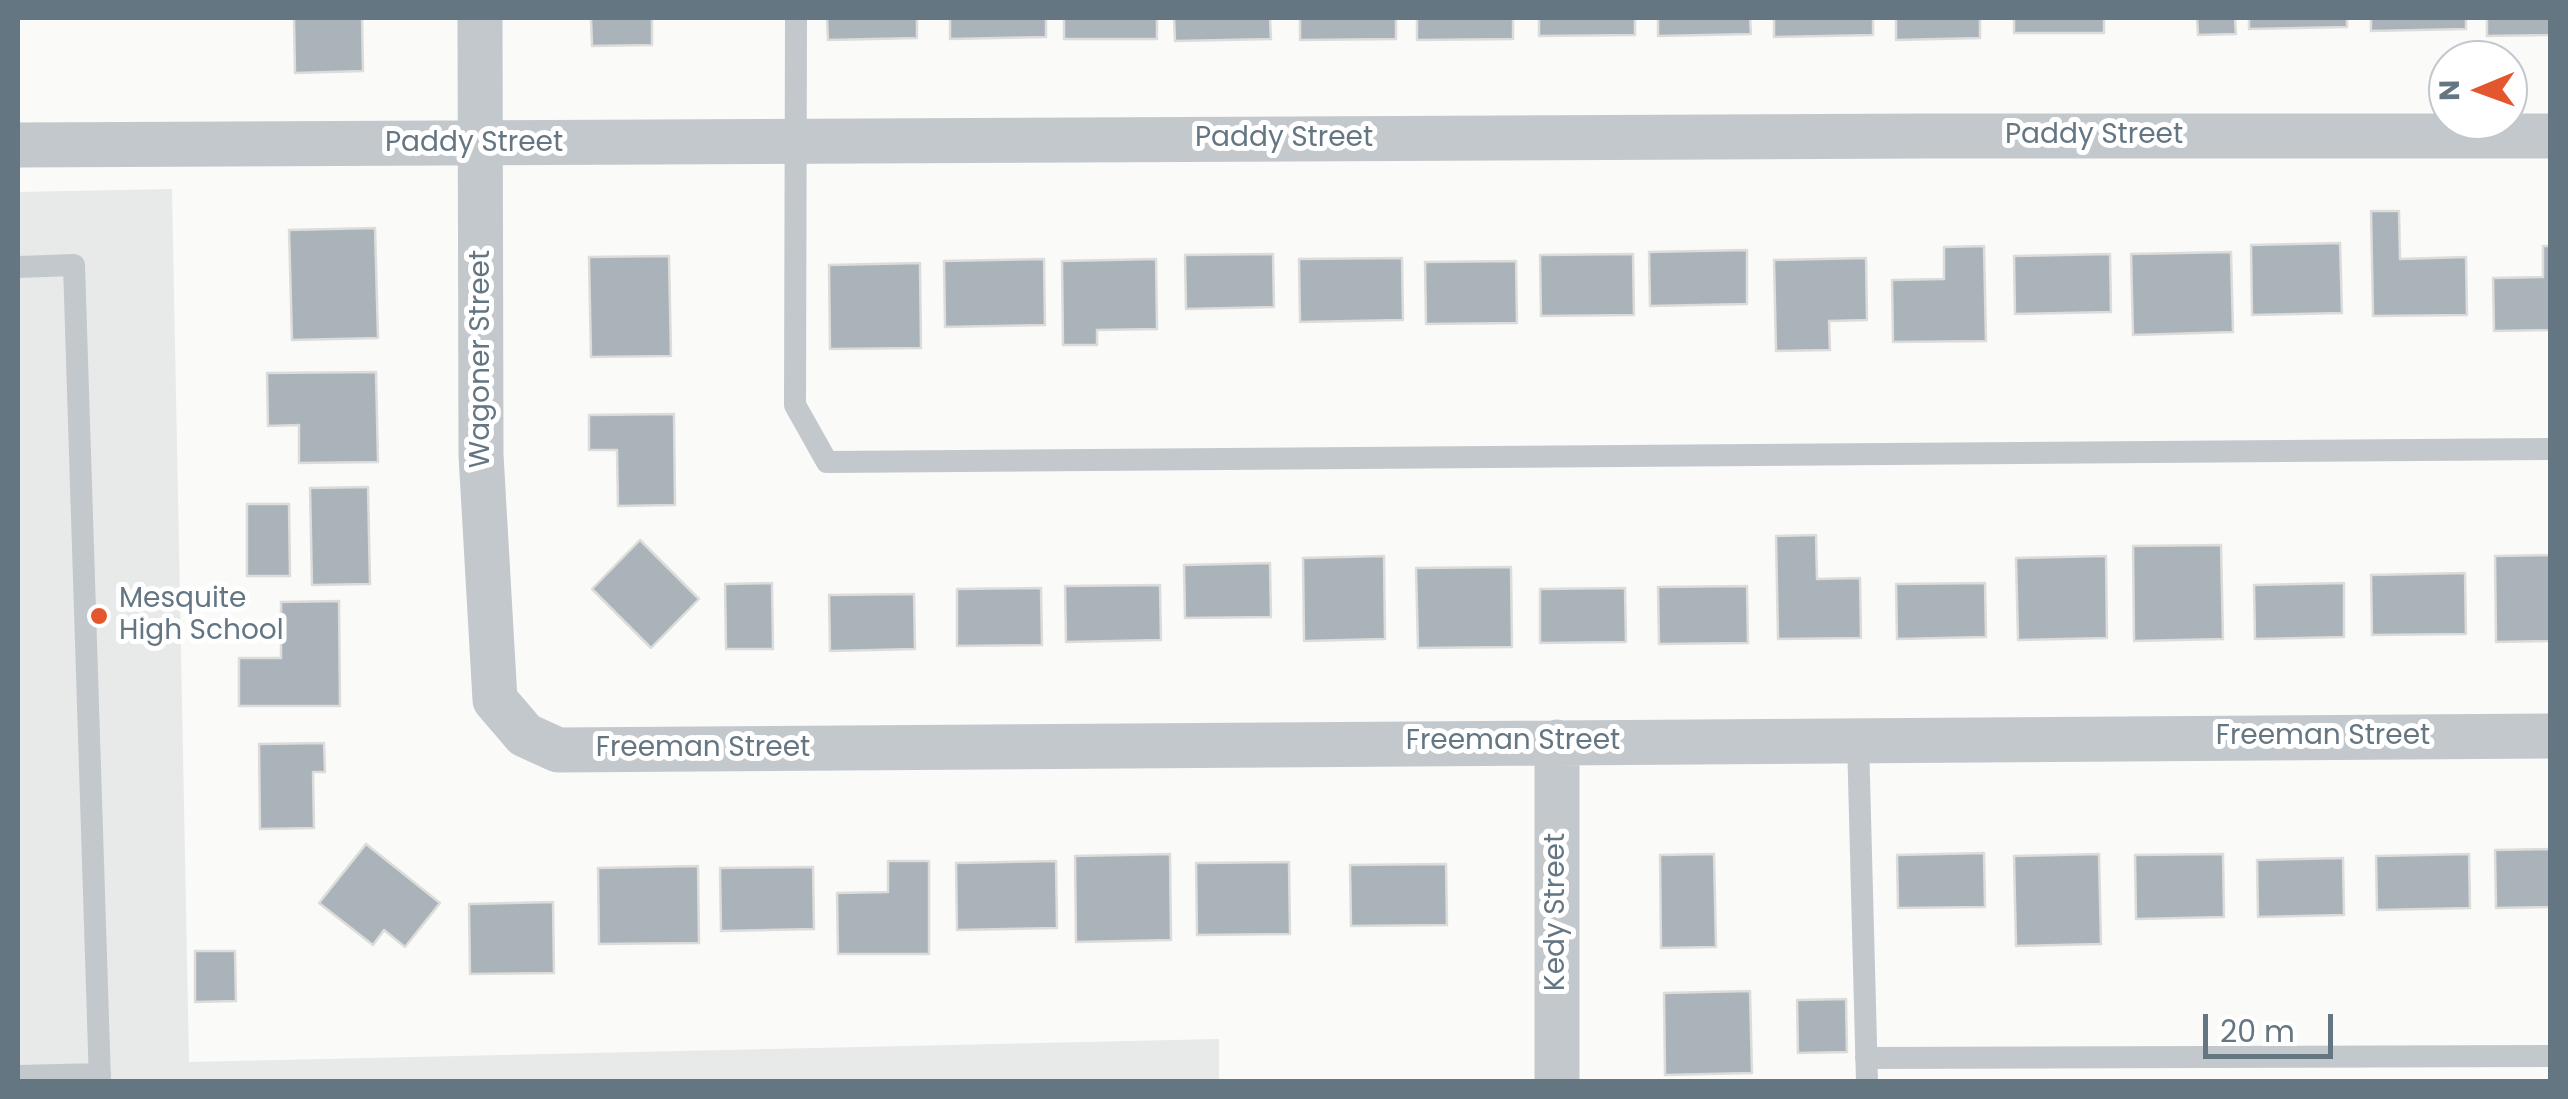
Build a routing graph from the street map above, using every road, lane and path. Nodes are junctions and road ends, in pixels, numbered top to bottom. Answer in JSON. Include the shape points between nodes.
{"nodes":[{"id":1,"x":480,"y":18,"type":"edge"},
{"id":2,"x":796,"y":18,"type":"edge"},
{"id":3,"x":2550,"y":136,"type":"edge"},
{"id":4,"x":796,"y":142,"type":"junction"},
{"id":5,"x":481,"y":144,"type":"junction"},
{"id":6,"x":18,"y":145,"type":"edge"},
{"id":7,"x":18,"y":266,"type":"edge"},
{"id":8,"x":2550,"y":450,"type":"edge"},
{"id":9,"x":495,"y":700,"type":"joint"},
{"id":10,"x":2550,"y":736,"type":"edge"},
{"id":11,"x":1858,"y":740,"type":"junction"},
{"id":12,"x":1557,"y":742,"type":"junction"},
{"id":13,"x":2550,"y":1056,"type":"edge"},
{"id":14,"x":1866,"y":1070,"type":"edge"},
{"id":15,"x":18,"y":1076,"type":"edge"},
{"id":16,"x":100,"y":1078,"type":"edge"},
{"id":17,"x":1557,"y":1082,"type":"edge"}],
"edges":[{"from":1,"to":5,"type":"street","name":"Wagoner Street"},
{"from":2,"to":4,"type":"lane"},
{"from":3,"to":4,"type":"street","name":"Paddy Street"},
{"from":4,"to":5,"type":"street","name":"Paddy Street"},
{"from":4,"to":8,"type":"lane","via":[[795,406],[827,462]]},
{"from":5,"to":6,"type":"street","name":"Paddy Street"},
{"from":5,"to":9,"type":"street","name":"Wagoner Street","via":[[481,455]]},
{"from":7,"to":16,"type":"lane","via":[[74,265]]},
{"from":9,"to":12,"type":"street","name":"Freeman Street","via":[[525,735],[558,750]]},
{"from":10,"to":11,"type":"street","name":"Freeman Street"},
{"from":11,"to":12,"type":"street","name":"Freeman Street"},
{"from":11,"to":14,"type":"lane"},
{"from":12,"to":17,"type":"street","name":"Kedy Street"},
{"from":13,"to":14,"type":"lane"},
{"from":15,"to":16,"type":"lane"}]}
